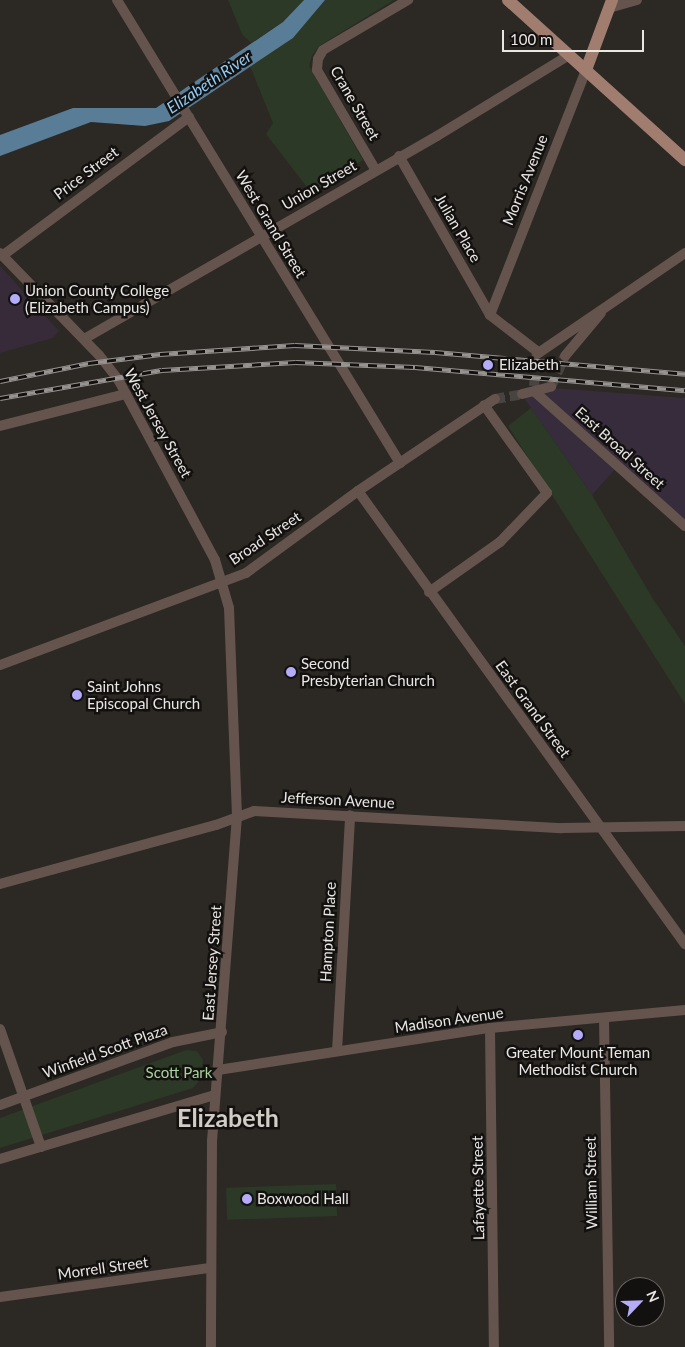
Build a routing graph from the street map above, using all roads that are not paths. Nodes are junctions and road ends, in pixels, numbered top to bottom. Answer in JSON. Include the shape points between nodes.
{"nodes":[{"id":1,"x":117,"y":0,"type":"edge"},
{"id":2,"x":408,"y":0,"type":"edge"},
{"id":3,"x":508,"y":0,"type":"edge"},
{"id":4,"x":637,"y":0,"type":"edge"},
{"id":5,"x":610,"y":4,"type":"edge"},
{"id":6,"x":569,"y":55,"type":"junction"},
{"id":7,"x":586,"y":70,"type":"junction"},
{"id":8,"x":187,"y":114,"type":"junction"},
{"id":9,"x":399,"y":156,"type":"junction"},
{"id":10,"x":685,"y":160,"type":"edge"},
{"id":11,"x":376,"y":169,"type":"junction"},
{"id":12,"x":263,"y":236,"type":"junction"},
{"id":13,"x":685,"y":253,"type":"edge"},
{"id":14,"x":1,"y":255,"type":"edge"},
{"id":15,"x":602,"y":312,"type":"junction"},
{"id":16,"x":490,"y":315,"type":"junction"},
{"id":17,"x":84,"y":339,"type":"junction"},
{"id":18,"x":565,"y":356,"type":"tunnel mouth"},
{"id":19,"x":551,"y":387,"type":"dead end"},
{"id":20,"x":534,"y":389,"type":"junction"},
{"id":21,"x":126,"y":394,"type":"junction"},
{"id":22,"x":522,"y":394,"type":"tunnel mouth"},
{"id":23,"x":495,"y":399,"type":"tunnel mouth"},
{"id":24,"x":484,"y":405,"type":"junction"},
{"id":25,"x":0,"y":426,"type":"edge"},
{"id":26,"x":400,"y":463,"type":"junction"},
{"id":27,"x":358,"y":491,"type":"junction"},
{"id":28,"x":685,"y":526,"type":"edge"},
{"id":29,"x":222,"y":582,"type":"junction"},
{"id":30,"x":430,"y":592,"type":"junction"},
{"id":31,"x":0,"y":665,"type":"edge"},
{"id":32,"x":350,"y":815,"type":"junction"},
{"id":33,"x":236,"y":816,"type":"junction"},
{"id":34,"x":685,"y":826,"type":"edge"},
{"id":35,"x":600,"y":828,"type":"junction"},
{"id":36,"x":0,"y":884,"type":"edge"},
{"id":37,"x":685,"y":944,"type":"edge"},
{"id":38,"x":685,"y":1010,"type":"edge"},
{"id":39,"x":604,"y":1018,"type":"junction"},
{"id":40,"x":490,"y":1028,"type":"junction"},
{"id":41,"x":0,"y":1029,"type":"edge"},
{"id":42,"x":222,"y":1032,"type":"junction"},
{"id":43,"x":337,"y":1051,"type":"junction"},
{"id":44,"x":218,"y":1070,"type":"junction"},
{"id":45,"x":214,"y":1095,"type":"junction"},
{"id":46,"x":24,"y":1096,"type":"junction"},
{"id":47,"x":0,"y":1104,"type":"edge"},
{"id":48,"x":41,"y":1147,"type":"junction"},
{"id":49,"x":0,"y":1160,"type":"edge"},
{"id":50,"x":210,"y":1268,"type":"junction"},
{"id":51,"x":0,"y":1297,"type":"edge"},
{"id":52,"x":211,"y":1347,"type":"edge"},
{"id":53,"x":494,"y":1347,"type":"edge"},
{"id":54,"x":609,"y":1347,"type":"edge"}],
"edges":[{"from":1,"to":8,"type":"street","name":"West Grand Street"},
{"from":2,"to":11,"type":"street","name":"Crane Street","via":[[323,50],[317,70]]},
{"from":3,"to":6,"type":"main road"},
{"from":4,"to":5,"type":"street"},
{"from":5,"to":7,"type":"main road","name":"Morris Avenue"},
{"from":6,"to":7,"type":"main road"},
{"from":6,"to":9,"type":"street","name":"Union Street"},
{"from":7,"to":10,"type":"main road"},
{"from":7,"to":16,"type":"street","name":"Morris Avenue"},
{"from":8,"to":12,"type":"street","name":"West Grand Street"},
{"from":8,"to":14,"type":"street","name":"Price Street"},
{"from":9,"to":11,"type":"street","name":"Union Street"},
{"from":9,"to":16,"type":"street","name":"Julian Place"},
{"from":11,"to":12,"type":"street","name":"Union Street"},
{"from":12,"to":17,"type":"street","name":"Union Street"},
{"from":12,"to":26,"type":"street","name":"West Grand Street"},
{"from":13,"to":15,"type":"street"},
{"from":14,"to":17,"type":"street","name":"West Jersey Street"},
{"from":15,"to":16,"type":"street","via":[[585,319],[538,353]]},
{"from":15,"to":18,"type":"street"},
{"from":17,"to":21,"type":"street","name":"West Jersey Street"},
{"from":19,"to":20,"type":"street"},
{"from":20,"to":22,"type":"street"},
{"from":20,"to":28,"type":"street","name":"East Broad Street"},
{"from":21,"to":25,"type":"street"},
{"from":21,"to":29,"type":"street","name":"West Jersey Street","via":[[215,560]]},
{"from":23,"to":24,"type":"street","name":"Broad Street"},
{"from":24,"to":26,"type":"street","name":"Broad Street"},
{"from":24,"to":30,"type":"street","via":[[547,493],[500,542]]},
{"from":26,"to":27,"type":"street","name":"Broad Street"},
{"from":27,"to":29,"type":"street","name":"Broad Street","via":[[246,573]]},
{"from":27,"to":30,"type":"street","name":"East Grand Street"},
{"from":29,"to":31,"type":"street","name":"Broad Street"},
{"from":29,"to":33,"type":"street","name":"East Jersey Street","via":[[229,608]]},
{"from":30,"to":35,"type":"street","name":"East Grand Street"},
{"from":32,"to":33,"type":"street","name":"Jefferson Avenue","via":[[265,811]]},
{"from":32,"to":35,"type":"street","name":"Jefferson Avenue","via":[[550,828]]},
{"from":32,"to":43,"type":"street","name":"Hampton Place"},
{"from":33,"to":36,"type":"street","name":"Jefferson Avenue","via":[[216,825]]},
{"from":33,"to":42,"type":"street","name":"East Jersey Street"},
{"from":34,"to":35,"type":"street","name":"Jefferson Avenue"},
{"from":35,"to":37,"type":"street","name":"East Grand Street"},
{"from":38,"to":39,"type":"street","name":"Madison Avenue"},
{"from":39,"to":40,"type":"street","name":"Madison Avenue"},
{"from":39,"to":54,"type":"street","name":"William Street"},
{"from":40,"to":43,"type":"street","name":"Madison Avenue"},
{"from":40,"to":53,"type":"street","name":"Lafayette Street"},
{"from":41,"to":46,"type":"street"},
{"from":42,"to":44,"type":"street","name":"East Jersey Street"},
{"from":42,"to":46,"type":"street","name":"Winfield Scott Plaza","via":[[173,1042]]},
{"from":43,"to":44,"type":"street","name":"Madison Avenue"},
{"from":44,"to":45,"type":"street","name":"East Jersey Street"},
{"from":45,"to":48,"type":"street"},
{"from":45,"to":50,"type":"street","name":"East Jersey Street"},
{"from":46,"to":47,"type":"street","name":"Winfield Scott Plaza"},
{"from":46,"to":48,"type":"street"},
{"from":48,"to":49,"type":"street"},
{"from":50,"to":51,"type":"street","name":"Morrell Street"},
{"from":50,"to":52,"type":"street","name":"East Jersey Street"}]}
